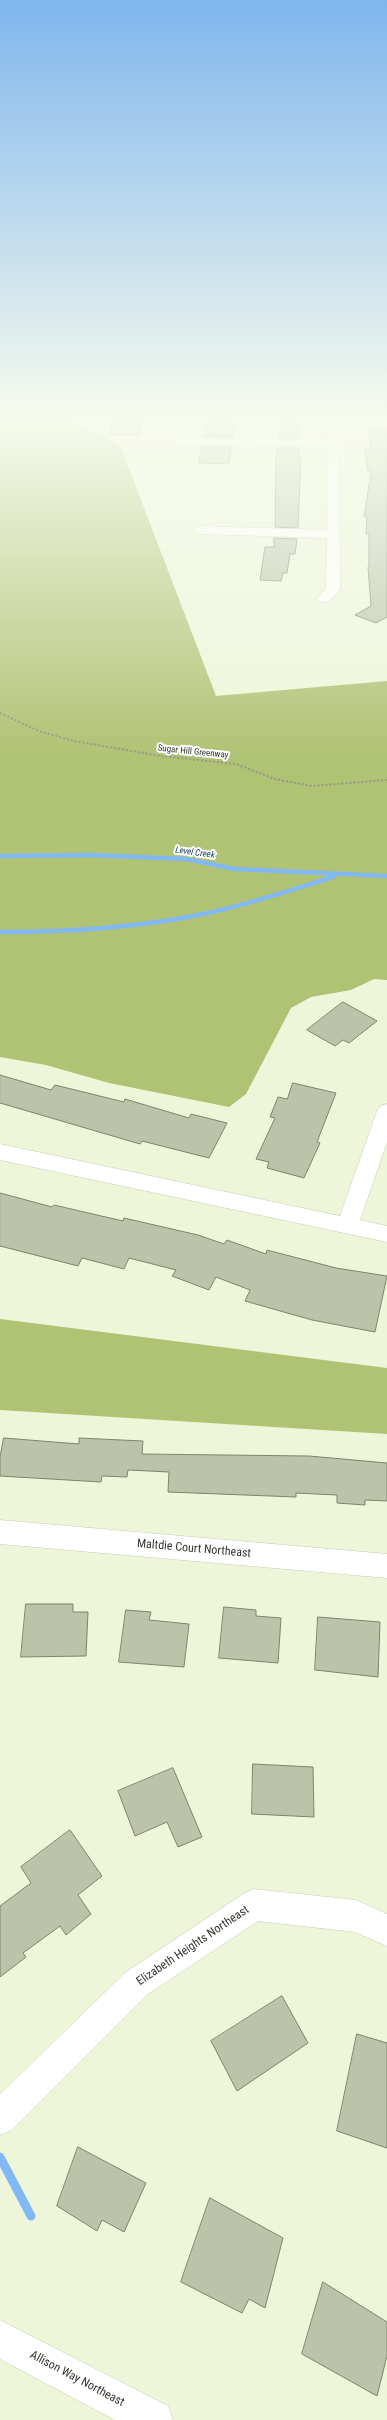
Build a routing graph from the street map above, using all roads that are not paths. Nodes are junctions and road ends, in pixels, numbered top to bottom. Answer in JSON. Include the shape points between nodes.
{"nodes":[{"id":1,"x":264,"y":532,"type":"edge"},
{"id":2,"x":332,"y":534,"type":"joint"},
{"id":3,"x":324,"y":599,"type":"dead end"},
{"id":4,"x":387,"y":1111,"type":"edge"},
{"id":5,"x":0,"y":1152,"type":"edge"},
{"id":6,"x":348,"y":1224,"type":"junction"},
{"id":7,"x":387,"y":1234,"type":"edge"},
{"id":8,"x":0,"y":1532,"type":"edge"},
{"id":9,"x":387,"y":1566,"type":"edge"},
{"id":10,"x":387,"y":1930,"type":"edge"},
{"id":11,"x":0,"y":2118,"type":"edge"},
{"id":12,"x":0,"y":2339,"type":"edge"},
{"id":13,"x":154,"y":2420,"type":"edge"}],
"edges":[{"from":1,"to":2,"type":"street"},
{"from":2,"to":3,"type":"street","via":[[333,589]]},
{"from":4,"to":6,"type":"street"},
{"from":5,"to":6,"type":"street"},
{"from":6,"to":7,"type":"street"},
{"from":8,"to":9,"type":"street","name":"Maltdie Court Northeast"},
{"from":10,"to":11,"type":"street","name":"Elizabeth Heights Northeast","via":[[356,1916],[254,1905],[137,1983]]},
{"from":12,"to":13,"type":"street","name":"Allison Way Northeast"}]}
